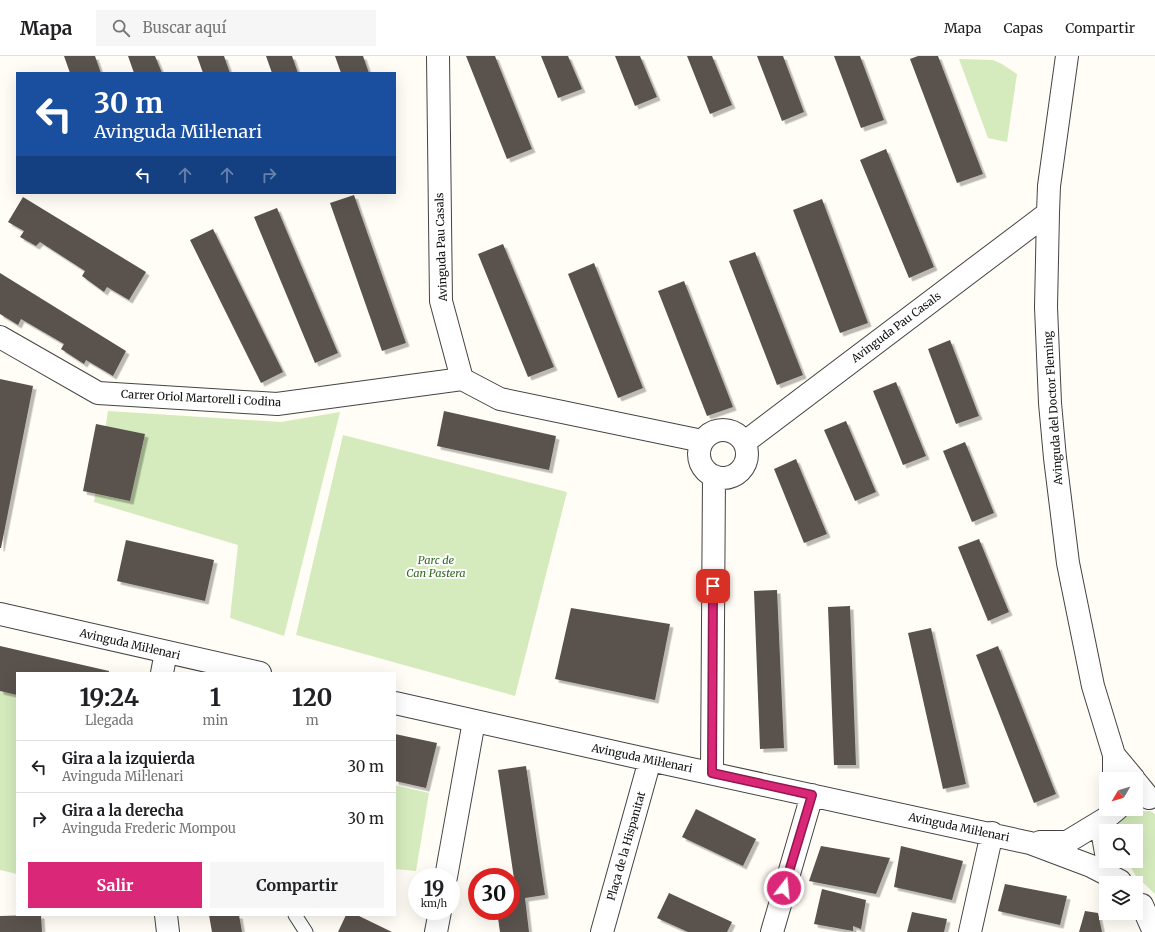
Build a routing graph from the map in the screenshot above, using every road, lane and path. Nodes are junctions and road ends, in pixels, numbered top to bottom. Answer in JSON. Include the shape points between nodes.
{"nodes":[{"id":1,"x":438,"y":56,"type":"edge"},
{"id":2,"x":1067,"y":56,"type":"edge"},
{"id":3,"x":1048,"y":213,"type":"junction"},
{"id":4,"x":0,"y":337,"type":"edge"},
{"id":5,"x":462,"y":379,"type":"junction"},
{"id":6,"x":702,"y":441,"type":"junction"},
{"id":7,"x":745,"y":442,"type":"junction"},
{"id":8,"x":714,"y":476,"type":"junction"},
{"id":9,"x":0,"y":614,"type":"edge"},
{"id":10,"x":166,"y":652,"type":"junction"},
{"id":11,"x":162,"y":672,"type":"edge"},
{"id":12,"x":256,"y":672,"type":"edge"},
{"id":13,"x":396,"y":703,"type":"edge"},
{"id":14,"x":474,"y":721,"type":"junction"},
{"id":15,"x":1114,"y":755,"type":"junction"},
{"id":16,"x":650,"y":760,"type":"junction"},
{"id":17,"x":1114,"y":772,"type":"edge"},
{"id":18,"x":1128,"y":772,"type":"edge"},
{"id":19,"x":712,"y":773,"type":"junction"},
{"id":20,"x":812,"y":795,"type":"junction"},
{"id":21,"x":1106,"y":816,"type":"edge"},
{"id":22,"x":992,"y":834,"type":"junction"},
{"id":23,"x":1030,"y":843,"type":"junction"},
{"id":24,"x":448,"y":868,"type":"edge"},
{"id":25,"x":1110,"y":876,"type":"edge"},
{"id":26,"x":1144,"y":905,"type":"edge"},
{"id":27,"x":166,"y":916,"type":"edge"},
{"id":28,"x":296,"y":916,"type":"edge"},
{"id":29,"x":438,"y":920,"type":"edge"},
{"id":30,"x":168,"y":932,"type":"edge"},
{"id":31,"x":306,"y":932,"type":"edge"},
{"id":32,"x":436,"y":932,"type":"edge"},
{"id":33,"x":602,"y":932,"type":"edge"},
{"id":34,"x":772,"y":932,"type":"edge"},
{"id":35,"x":970,"y":932,"type":"edge"},
{"id":36,"x":1154,"y":932,"type":"edge"}],
"edges":[{"from":1,"to":5,"type":"street","name":"Avinguda Pau Casals","via":[[441,301]]},
{"from":2,"to":3,"type":"street","name":"Avinguda del Doctor Fleming","via":[[1049,186]]},
{"from":3,"to":7,"type":"street","name":"Avinguda Pau Casals"},
{"from":3,"to":15,"type":"street","name":"Avinguda del Doctor Fleming","via":[[1046,307],[1055,458],[1068,564],[1093,686]]},
{"from":4,"to":5,"type":"street","name":"Carrer Oriol Martorell i Codina","via":[[98,393],[277,404]]},
{"from":5,"to":6,"type":"street","via":[[500,399]]},
{"from":6,"to":7,"type":"street","via":[[710,433],[726,429],[739,435]]},
{"from":6,"to":8,"type":"street","via":[[699,449],[700,461]]},
{"from":7,"to":8,"type":"street","via":[[748,457],[740,472],[730,477]]},
{"from":8,"to":19,"type":"street"},
{"from":9,"to":10,"type":"street","name":"Avinguda Mil·lenari"},
{"from":10,"to":11,"type":"street"},
{"from":10,"to":12,"type":"street","name":"Avinguda Mil·lenari"},
{"from":13,"to":14,"type":"street","name":"Avinguda Mil·lenari"},
{"from":14,"to":16,"type":"street","name":"Avinguda Mil·lenari"},
{"from":14,"to":24,"type":"street"},
{"from":15,"to":17,"type":"street","name":"Avinguda del Doctor Fleming"},
{"from":15,"to":18,"type":"street","name":"Avinguda del Doctor Fleming"},
{"from":16,"to":19,"type":"street","name":"Avinguda Mil·lenari"},
{"from":16,"to":33,"type":"street","name":"Plaça de la Hispanitat"},
{"from":19,"to":20,"type":"street","name":"Avinguda Mil·lenari"},
{"from":20,"to":22,"type":"street","name":"Avinguda Mil·lenari"},
{"from":20,"to":34,"type":"street"},
{"from":21,"to":23,"type":"street","name":"Avinguda Mil·lenari","via":[[1067,842]]},
{"from":22,"to":23,"type":"street","name":"Avinguda Mil·lenari"},
{"from":22,"to":35,"type":"street"},
{"from":23,"to":25,"type":"street","name":"Avinguda Mil·lenari"},
{"from":26,"to":36,"type":"street"},
{"from":27,"to":30,"type":"street"},
{"from":28,"to":31,"type":"lane"},
{"from":29,"to":32,"type":"street"}]}
